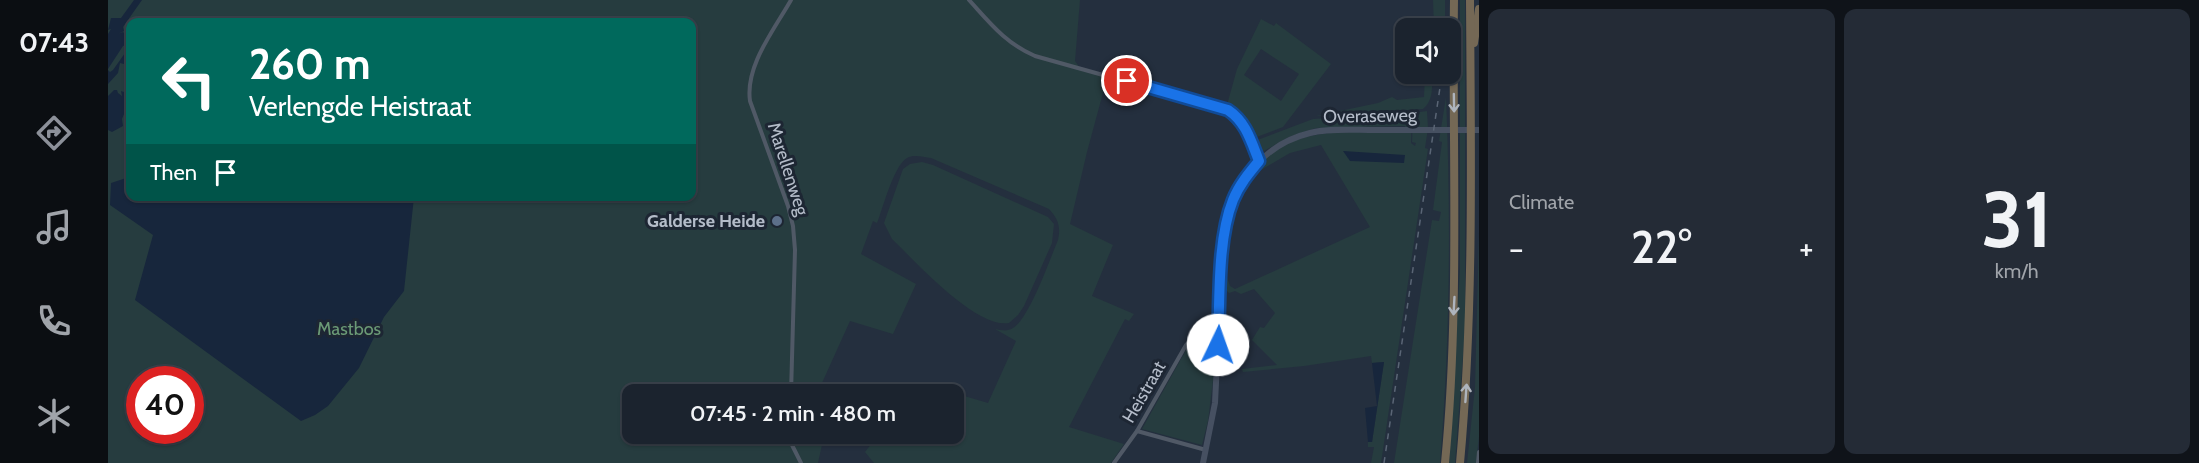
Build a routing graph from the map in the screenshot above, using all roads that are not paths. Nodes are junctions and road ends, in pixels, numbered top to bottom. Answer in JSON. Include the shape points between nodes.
{"nodes":[{"id":1,"x":790,"y":0,"type":"edge"},
{"id":2,"x":969,"y":0,"type":"edge"},
{"id":3,"x":1454,"y":0,"type":"edge"},
{"id":4,"x":1470,"y":0,"type":"edge"},
{"id":5,"x":1479,"y":9,"type":"edge"},
{"id":6,"x":1470,"y":71,"type":"junction"},
{"id":7,"x":1479,"y":130,"type":"edge"},
{"id":8,"x":1259,"y":161,"type":"junction"},
{"id":9,"x":1220,"y":306,"type":"junction"},
{"id":10,"x":791,"y":384,"type":"edge"},
{"id":11,"x":1137,"y":431,"type":"junction"},
{"id":12,"x":792,"y":444,"type":"edge"},
{"id":13,"x":1206,"y":450,"type":"junction"},
{"id":14,"x":1479,"y":452,"type":"edge"},
{"id":15,"x":801,"y":463,"type":"edge"},
{"id":16,"x":1114,"y":463,"type":"edge"},
{"id":17,"x":1203,"y":463,"type":"edge"},
{"id":18,"x":1445,"y":463,"type":"edge"},
{"id":19,"x":1460,"y":463,"type":"edge"},
{"id":20,"x":1478,"y":463,"type":"edge"}],
"edges":[{"from":1,"to":10,"type":"street","name":"Marellenweg","via":[[755,63],[748,88],[793,226]]},
{"from":2,"to":8,"type":"street","via":[[1005,39],[1035,56],[1228,110],[1244,124]]},
{"from":3,"to":18,"type":"highway","one_way":true,"via":[[1455,279]]},
{"from":4,"to":6,"type":"highway"},
{"from":5,"to":6,"type":"highway"},
{"from":19,"to":6,"type":"highway","one_way":true,"via":[[1469,290]]},
{"from":7,"to":8,"type":"street","name":"Overaseweg","via":[[1307,133],[1287,141]]},
{"from":8,"to":9,"type":"street","name":"Overaseweg","via":[[1245,179],[1228,216]]},
{"from":9,"to":11,"type":"street","name":"Heistraat","via":[[1186,345]]},
{"from":9,"to":13,"type":"street","name":"Overaseweg","via":[[1215,403]]},
{"from":11,"to":13,"type":"street"},
{"from":11,"to":16,"type":"street","name":"Heistraat"},
{"from":12,"to":15,"type":"street"},
{"from":13,"to":17,"type":"street","name":"Overaseweg"},
{"from":14,"to":20,"type":"street"}]}
